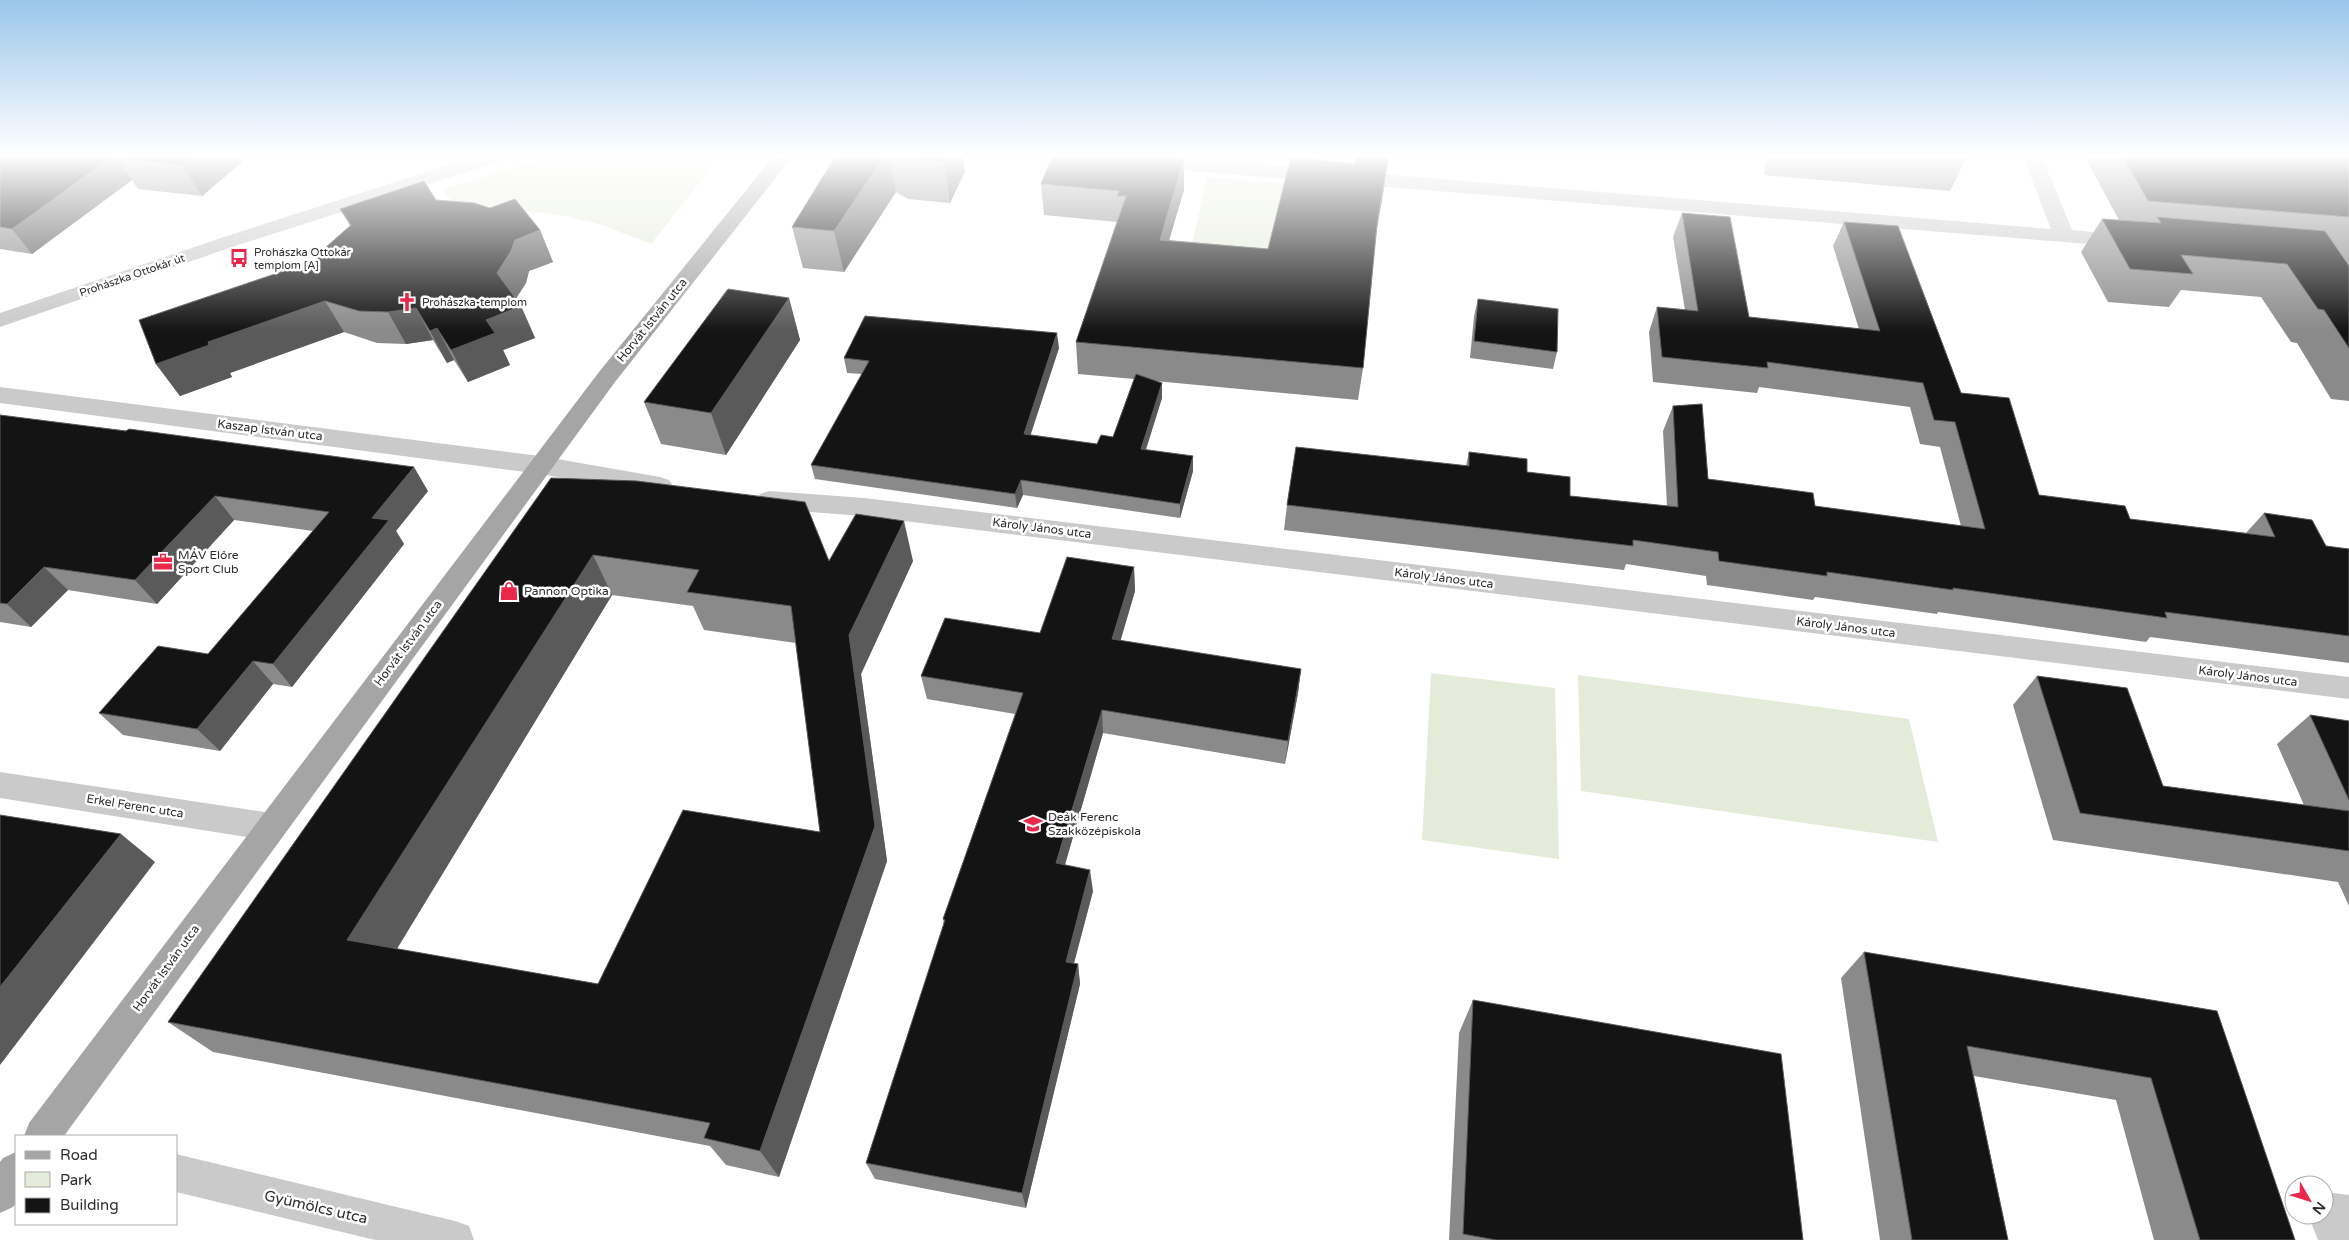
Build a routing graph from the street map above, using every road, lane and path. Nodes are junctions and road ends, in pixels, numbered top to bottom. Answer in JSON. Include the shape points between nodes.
{"nodes":[{"id":1,"x":314,"y":215,"type":"edge"},
{"id":2,"x":737,"y":215,"type":"edge"},
{"id":3,"x":1802,"y":215,"type":"edge"},
{"id":4,"x":2055,"y":215,"type":"edge"},
{"id":5,"x":2064,"y":236,"type":"junction"},
{"id":6,"x":2141,"y":243,"type":"edge"},
{"id":7,"x":0,"y":320,"type":"edge"},
{"id":8,"x":2,"y":396,"type":"edge"},
{"id":9,"x":540,"y":465,"type":"junction"},
{"id":10,"x":681,"y":489,"type":"edge"},
{"id":11,"x":746,"y":499,"type":"edge"},
{"id":12,"x":2349,"y":688,"type":"edge"},
{"id":13,"x":0,"y":785,"type":"edge"},
{"id":14,"x":271,"y":827,"type":"junction"},
{"id":15,"x":43,"y":1135,"type":"edge"},
{"id":16,"x":15,"y":1172,"type":"edge"},
{"id":17,"x":178,"y":1173,"type":"edge"},
{"id":18,"x":0,"y":1194,"type":"edge"},
{"id":19,"x":2349,"y":1214,"type":"edge"},
{"id":20,"x":455,"y":1240,"type":"edge"},
{"id":21,"x":2337,"y":1240,"type":"edge"}],
"edges":[{"from":1,"to":7,"type":"street","name":"Prohászka Ottokár út"},
{"from":2,"to":9,"type":"main road","name":"Horvát István utca","via":[[606,377]]},
{"from":3,"to":5,"type":"street"},
{"from":4,"to":5,"type":"street"},
{"from":5,"to":6,"type":"street"},
{"from":8,"to":9,"type":"street","name":"Kaszap István utca"},
{"from":9,"to":10,"type":"street"},
{"from":9,"to":14,"type":"main road","name":"Horvát István utca"},
{"from":11,"to":12,"type":"street","name":"Károly János utca","via":[[874,508]]},
{"from":13,"to":14,"type":"street","name":"Erkel Ferenc utca"},
{"from":14,"to":15,"type":"main road","name":"Horvát István utca"},
{"from":16,"to":18,"type":"main road"},
{"from":17,"to":20,"type":"street","name":"Gyümölcs utca"},
{"from":19,"to":21,"type":"street","via":[[2326,1211]]}]}
